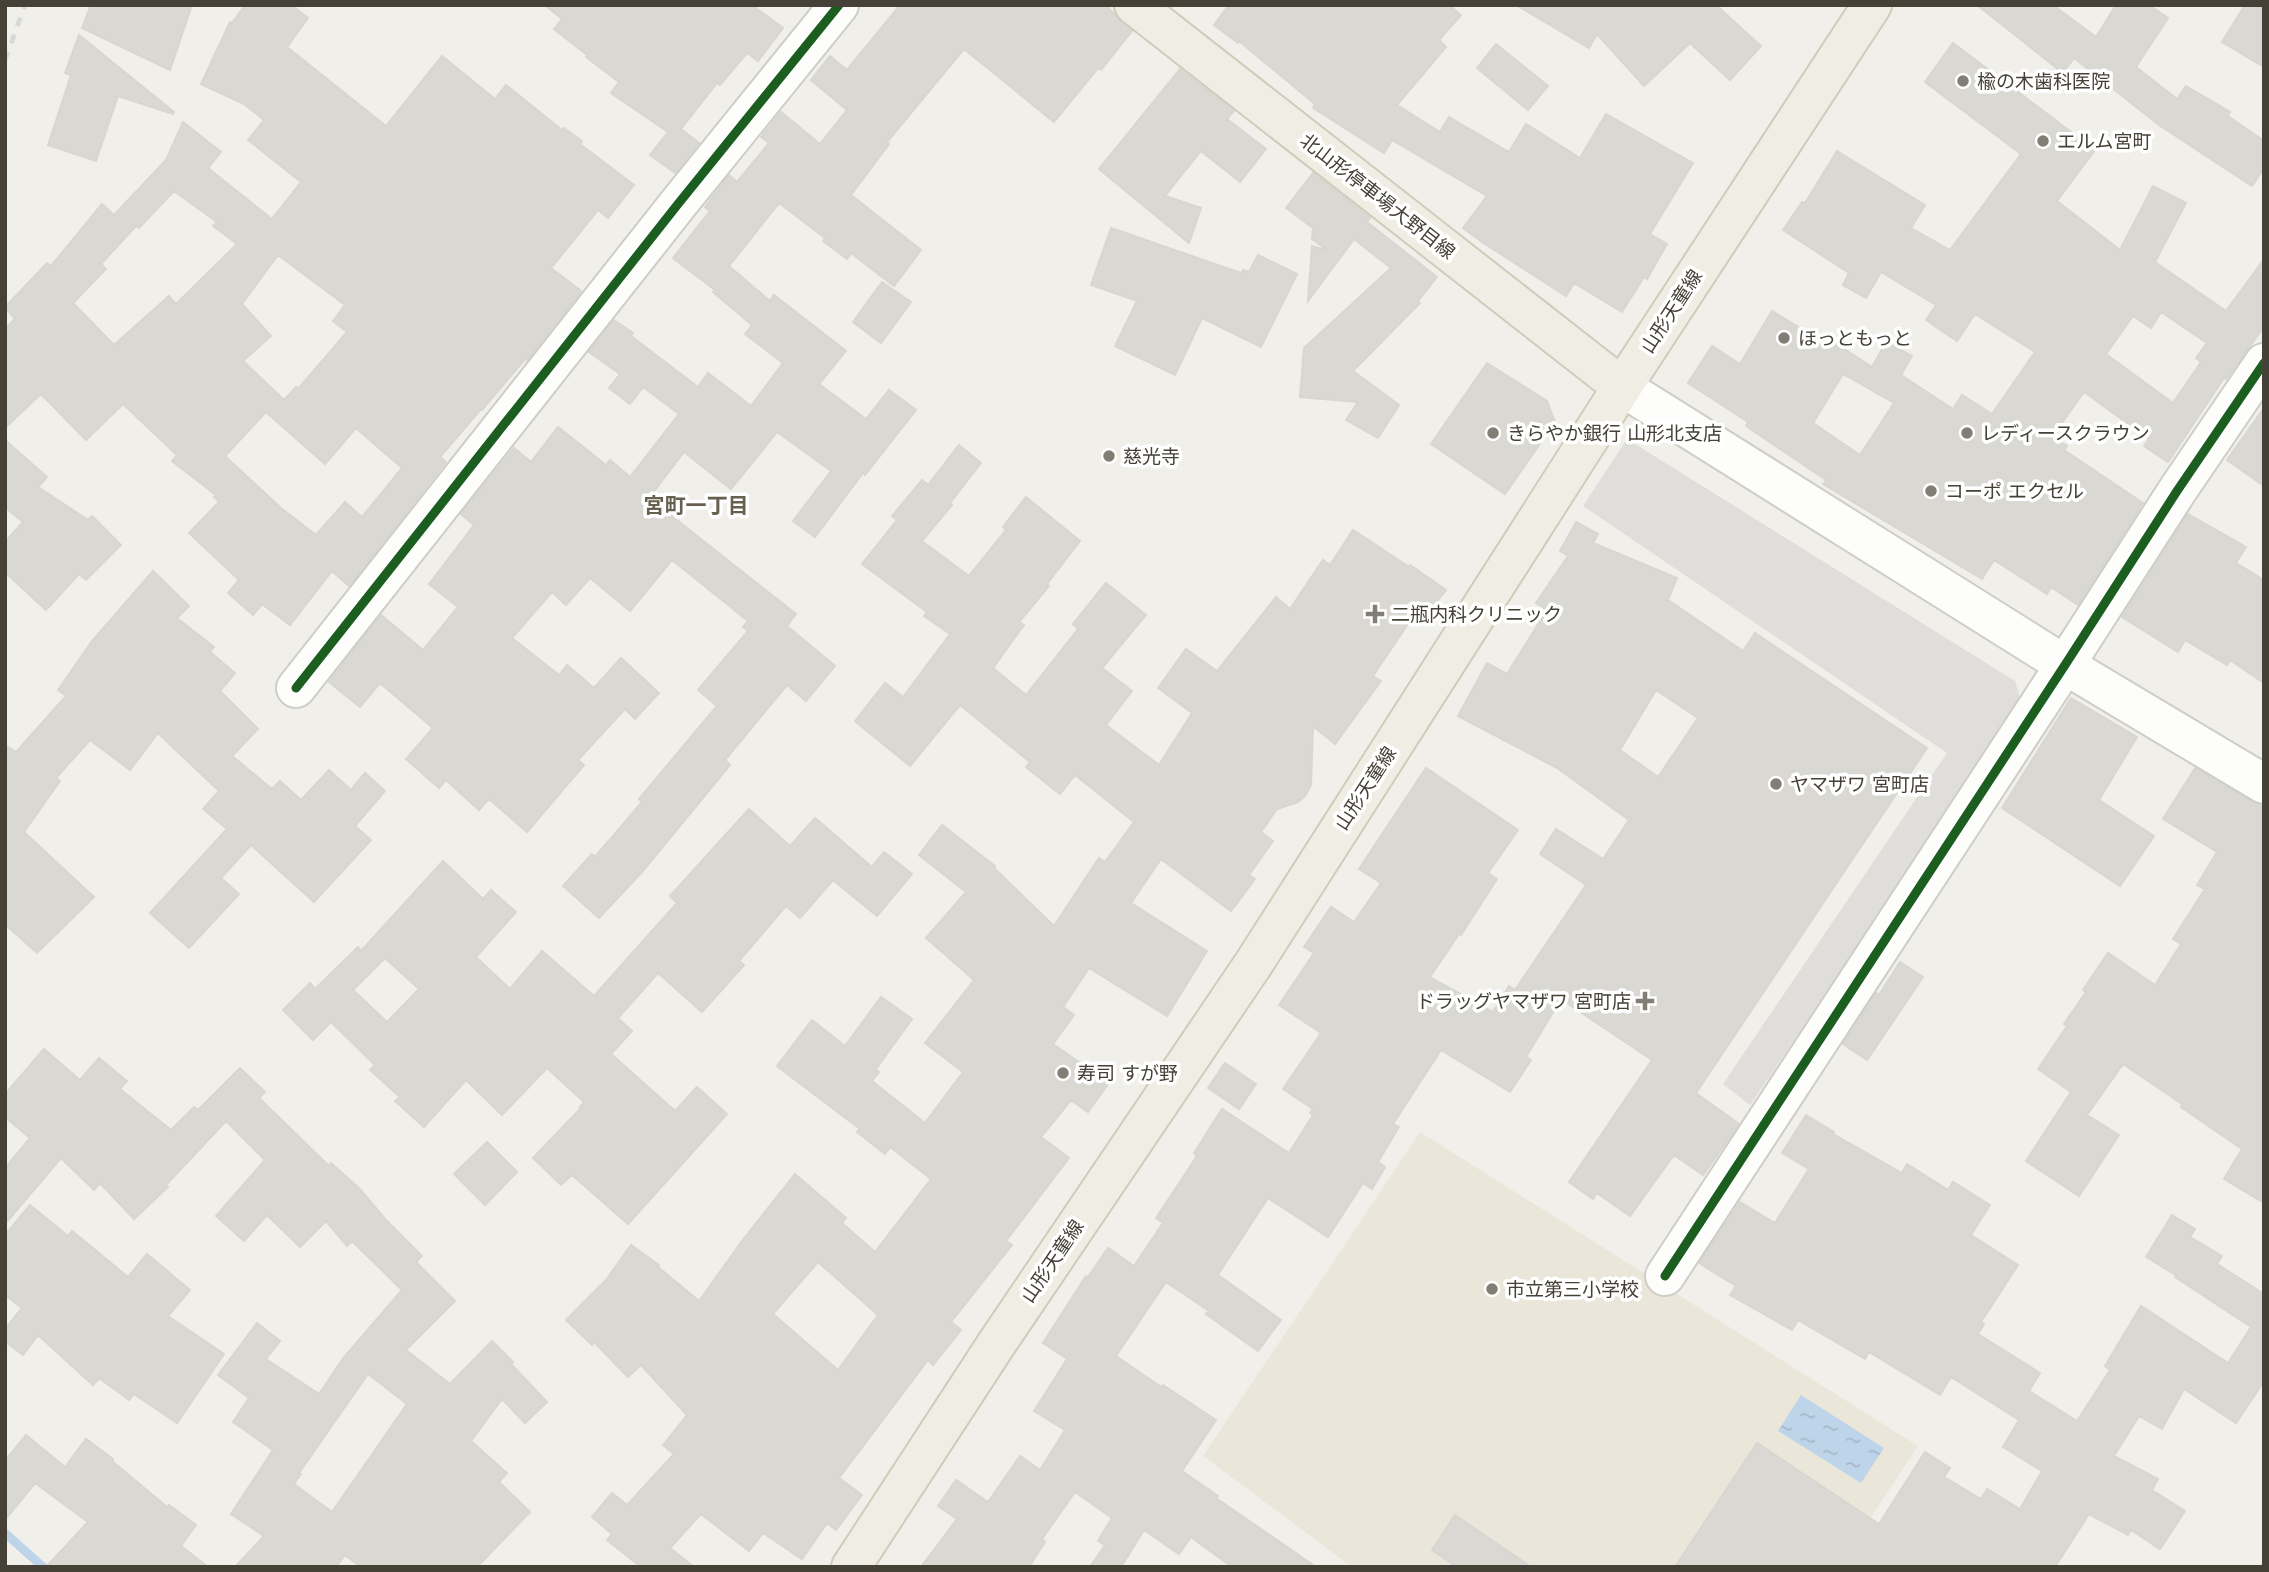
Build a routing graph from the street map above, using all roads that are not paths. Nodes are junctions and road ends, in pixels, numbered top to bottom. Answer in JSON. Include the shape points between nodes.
{"nodes":[{"id":1,"x":839,"y":5,"type":"edge"},
{"id":2,"x":1133,"y":5,"type":"edge"},
{"id":3,"x":1872,"y":5,"type":"edge"},
{"id":4,"x":2264,"y":363,"type":"edge"},
{"id":5,"x":1622,"y":387,"type":"junction"},
{"id":6,"x":2065,"y":665,"type":"junction"},
{"id":7,"x":296,"y":688,"type":"dead end"},
{"id":8,"x":2264,"y":784,"type":"edge"},
{"id":9,"x":1665,"y":1276,"type":"dead end"},
{"id":10,"x":851,"y":1567,"type":"edge"}],
"edges":[{"from":1,"to":7,"type":"street"},
{"from":2,"to":5,"type":"main road","name":"北山形停車場大野目線"},
{"from":3,"to":5,"type":"main road","name":"山形天童線"},
{"from":4,"to":6,"type":"street"},
{"from":5,"to":6,"type":"street"},
{"from":5,"to":10,"type":"main road","name":"山形天童線","via":[[1254,962]]},
{"from":6,"to":8,"type":"street"},
{"from":6,"to":9,"type":"street"}]}
